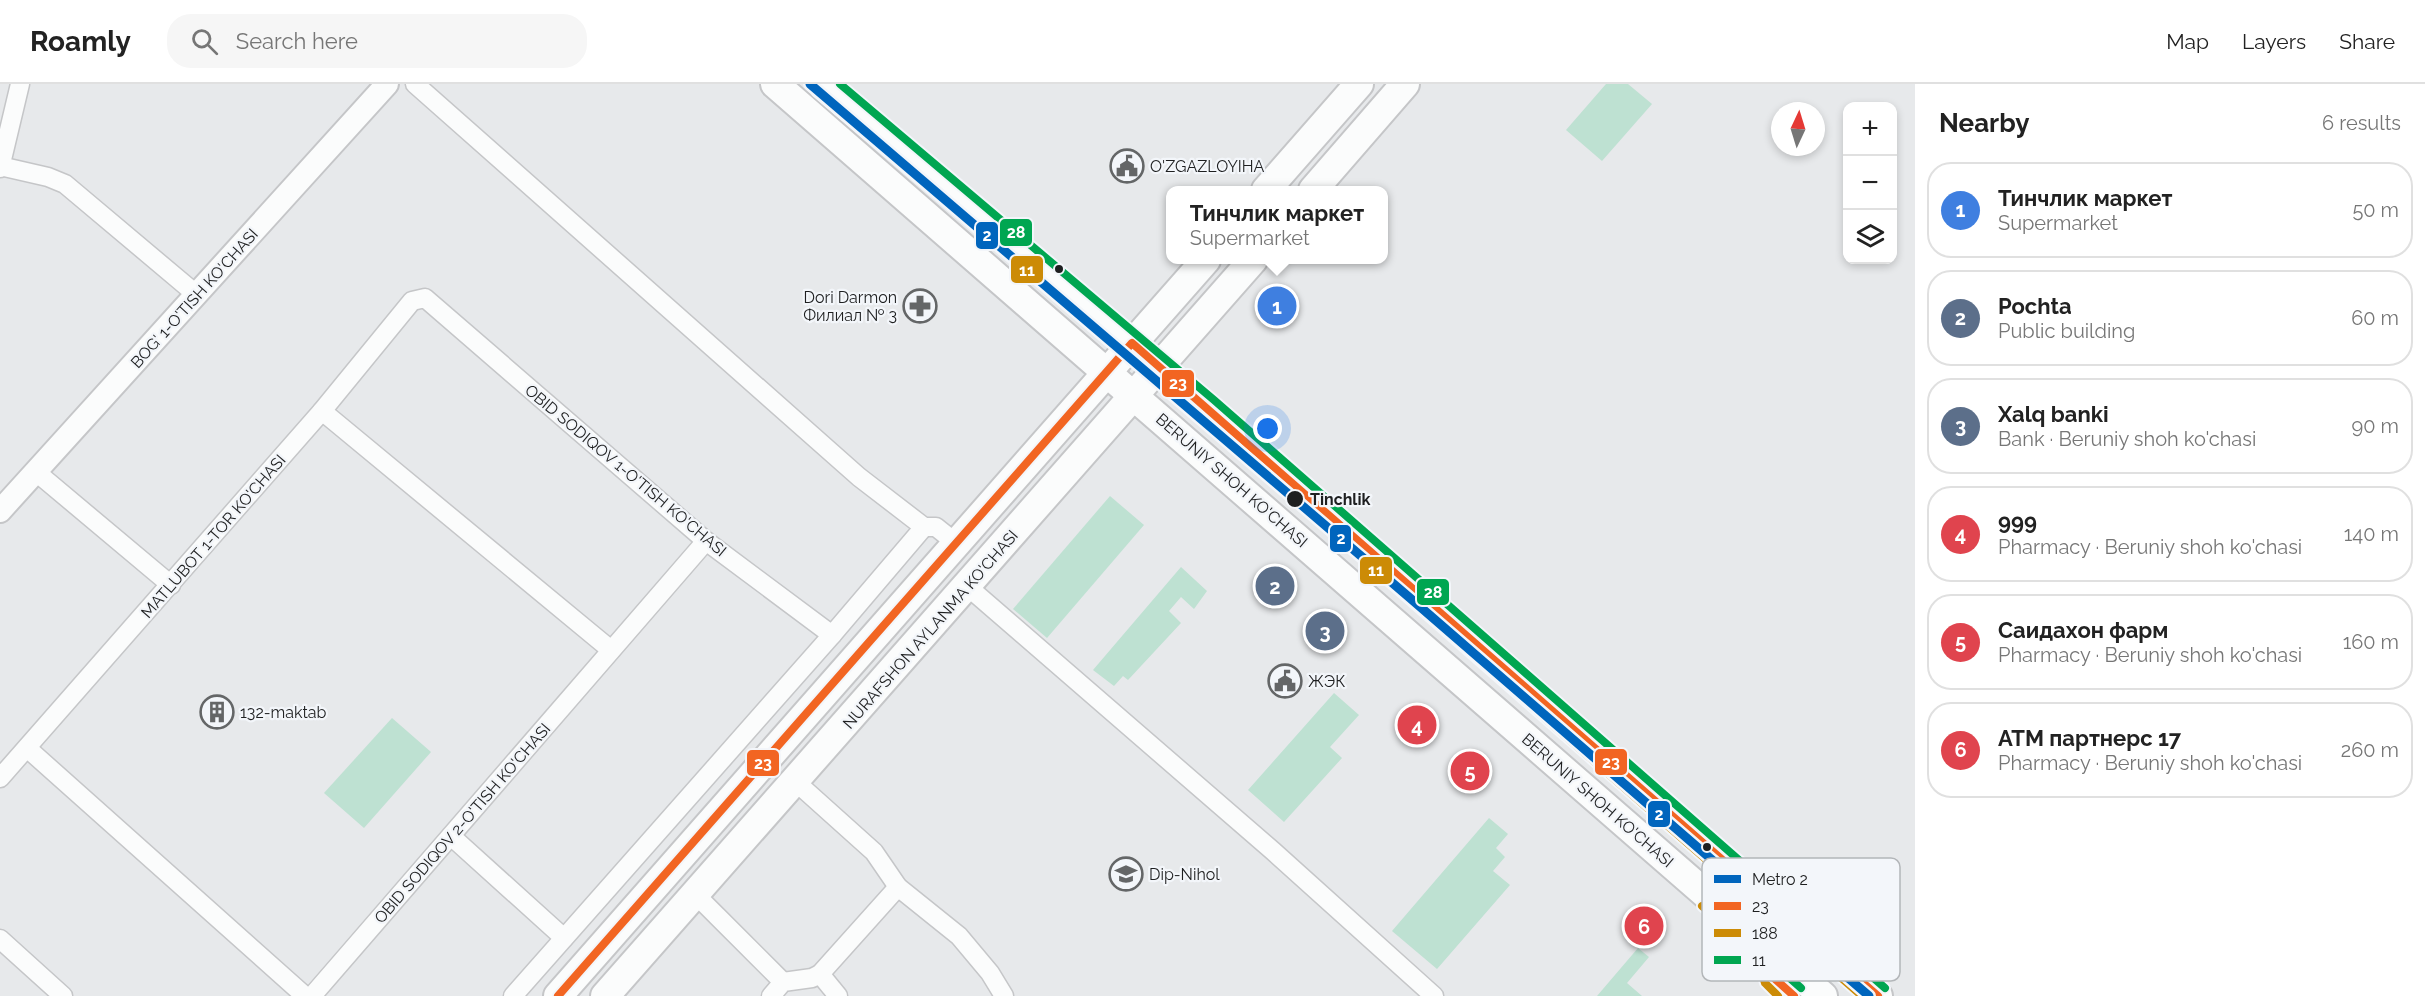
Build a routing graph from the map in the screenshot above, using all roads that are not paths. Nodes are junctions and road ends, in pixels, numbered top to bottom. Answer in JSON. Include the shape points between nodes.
{"nodes":[{"id":1,"x":20,"y":84,"type":"edge"},
{"id":2,"x":387,"y":84,"type":"edge"},
{"id":3,"x":415,"y":84,"type":"edge"},
{"id":4,"x":775,"y":84,"type":"edge"},
{"id":5,"x":824,"y":84,"type":"edge"},
{"id":6,"x":1405,"y":84,"type":"edge"},
{"id":7,"x":1358,"y":85,"type":"edge"},
{"id":8,"x":1383,"y":109,"type":"junction"},
{"id":9,"x":0,"y":167,"type":"edge"},
{"id":10,"x":1270,"y":186,"type":"edge"},
{"id":11,"x":1316,"y":186,"type":"edge"},
{"id":12,"x":1202,"y":264,"type":"edge"},
{"id":13,"x":1249,"y":264,"type":"edge"},
{"id":14,"x":197,"y":295,"type":"junction"},
{"id":15,"x":426,"y":298,"type":"joint"},
{"id":16,"x":1132,"y":343,"type":"junction"},
{"id":17,"x":1159,"y":367,"type":"junction"},
{"id":18,"x":1107,"y":371,"type":"junction"},
{"id":19,"x":1134,"y":395,"type":"junction"},
{"id":20,"x":322,"y":411,"type":"junction"},
{"id":21,"x":35,"y":471,"type":"junction"},
{"id":22,"x":0,"y":511,"type":"edge"},
{"id":23,"x":924,"y":527,"type":"junction"},
{"id":24,"x":706,"y":541,"type":"junction"},
{"id":25,"x":956,"y":543,"type":"junction"},
{"id":26,"x":171,"y":585,"type":"junction"},
{"id":27,"x":967,"y":586,"type":"junction"},
{"id":28,"x":832,"y":635,"type":"junction"},
{"id":29,"x":611,"y":650,"type":"junction"},
{"id":30,"x":846,"y":669,"type":"junction"},
{"id":31,"x":874,"y":693,"type":"junction"},
{"id":32,"x":27,"y":748,"type":"junction"},
{"id":33,"x":0,"y":778,"type":"edge"},
{"id":34,"x":796,"y":782,"type":"junction"},
{"id":35,"x":451,"y":836,"type":"junction"},
{"id":36,"x":1720,"y":858,"type":"edge"},
{"id":37,"x":898,"y":887,"type":"junction"},
{"id":38,"x":1702,"y":891,"type":"edge"},
{"id":39,"x":696,"y":894,"type":"junction"},
{"id":40,"x":639,"y":904,"type":"junction"},
{"id":41,"x":666,"y":928,"type":"junction"},
{"id":42,"x":564,"y":938,"type":"junction"},
{"id":43,"x":0,"y":939,"type":"edge"},
{"id":44,"x":820,"y":974,"type":"junction"},
{"id":45,"x":1805,"y":981,"type":"edge"},
{"id":46,"x":1861,"y":981,"type":"edge"},
{"id":47,"x":777,"y":989,"type":"edge"},
{"id":48,"x":63,"y":996,"type":"edge"},
{"id":49,"x":305,"y":996,"type":"edge"},
{"id":50,"x":312,"y":996,"type":"edge"},
{"id":51,"x":513,"y":996,"type":"edge"},
{"id":52,"x":558,"y":996,"type":"edge"},
{"id":53,"x":605,"y":996,"type":"edge"},
{"id":54,"x":838,"y":996,"type":"edge"},
{"id":55,"x":1004,"y":996,"type":"edge"},
{"id":56,"x":1434,"y":996,"type":"edge"},
{"id":57,"x":1822,"y":996,"type":"edge"},
{"id":58,"x":1878,"y":996,"type":"edge"}],
"edges":[{"from":1,"to":9,"type":"street"},
{"from":2,"to":14,"type":"street","name":"BOG' 1-O'TISH KO'CHASI"},
{"from":3,"to":23,"type":"street","via":[[851,469]]},
{"from":4,"to":18,"type":"main road","name":"BERUNIY SHOH KO'CHASI"},
{"from":5,"to":16,"type":"main road"},
{"from":6,"to":8,"type":"main road"},
{"from":7,"to":8,"type":"main road","via":[[1377,89]]},
{"from":7,"to":10,"type":"main road"},
{"from":8,"to":11,"type":"main road"},
{"from":9,"to":14,"type":"street","via":[[65,184]]},
{"from":12,"to":16,"type":"main road"},
{"from":13,"to":17,"type":"main road","name":"NURAFSHON AYLANMA KO'CHASI"},
{"from":14,"to":21,"type":"street","name":"BOG' 1-O'TISH KO'CHASI"},
{"from":15,"to":20,"type":"street","name":"MATLUBOT 1-TOR KO'CHASI","via":[[412,300]]},
{"from":15,"to":24,"type":"street","name":"OBID SODIQOV 1-O'TISH KO'CHASI"},
{"from":16,"to":17,"type":"main road"},
{"from":16,"to":18,"type":"main road"},
{"from":17,"to":19,"type":"main road","name":"NURAFSHON AYLANMA KO'CHASI"},
{"from":17,"to":36,"type":"main road"},
{"from":18,"to":19,"type":"main road","name":"BERUNIY SHOH KO'CHASI"},
{"from":18,"to":25,"type":"main road"},
{"from":19,"to":27,"type":"main road","name":"NURAFSHON AYLANMA KO'CHASI"},
{"from":19,"to":38,"type":"main road","name":"BERUNIY SHOH KO'CHASI"},
{"from":20,"to":26,"type":"street","name":"MATLUBOT 1-TOR KO'CHASI"},
{"from":20,"to":29,"type":"street"},
{"from":21,"to":22,"type":"street","name":"BOG' 1-O'TISH KO'CHASI"},
{"from":21,"to":26,"type":"street"},
{"from":23,"to":25,"type":"street","via":[[936,526]]},
{"from":23,"to":28,"type":"street"},
{"from":24,"to":28,"type":"street","name":"OBID SODIQOV 1-O'TISH KO'CHASI"},
{"from":24,"to":29,"type":"street","name":"OBID SODIQOV 2-O'TISH KO'CHASI"},
{"from":25,"to":30,"type":"main road"},
{"from":26,"to":32,"type":"street","name":"MATLUBOT 1-TOR KO'CHASI"},
{"from":27,"to":31,"type":"main road","name":"NURAFSHON AYLANMA KO'CHASI"},
{"from":27,"to":56,"type":"street"},
{"from":28,"to":42,"type":"street"},
{"from":29,"to":35,"type":"street","name":"OBID SODIQOV 2-O'TISH KO'CHASI"},
{"from":30,"to":31,"type":"main road","via":[[868,671]]},
{"from":30,"to":40,"type":"main road"},
{"from":31,"to":34,"type":"main road","name":"NURAFSHON AYLANMA KO'CHASI"},
{"from":32,"to":33,"type":"street","name":"MATLUBOT 1-TOR KO'CHASI"},
{"from":32,"to":49,"type":"street"},
{"from":34,"to":37,"type":"street","via":[[874,852]]},
{"from":34,"to":39,"type":"main road","name":"NURAFSHON AYLANMA KO'CHASI"},
{"from":35,"to":42,"type":"street"},
{"from":35,"to":50,"type":"street","name":"OBID SODIQOV 2-O'TISH KO'CHASI"},
{"from":37,"to":44,"type":"street"},
{"from":37,"to":55,"type":"street","via":[[959,936]]},
{"from":39,"to":41,"type":"main road","name":"NURAFSHON AYLANMA KO'CHASI"},
{"from":39,"to":47,"type":"street"},
{"from":40,"to":41,"type":"main road","via":[[644,925]]},
{"from":40,"to":52,"type":"main road"},
{"from":41,"to":53,"type":"main road","name":"NURAFSHON AYLANMA KO'CHASI"},
{"from":42,"to":51,"type":"street"},
{"from":43,"to":48,"type":"street"},
{"from":44,"to":47,"type":"street"},
{"from":44,"to":54,"type":"street"},
{"from":45,"to":57,"type":"main road","name":"BERUNIY SHOH KO'CHASI"},
{"from":46,"to":58,"type":"main road"}]}
